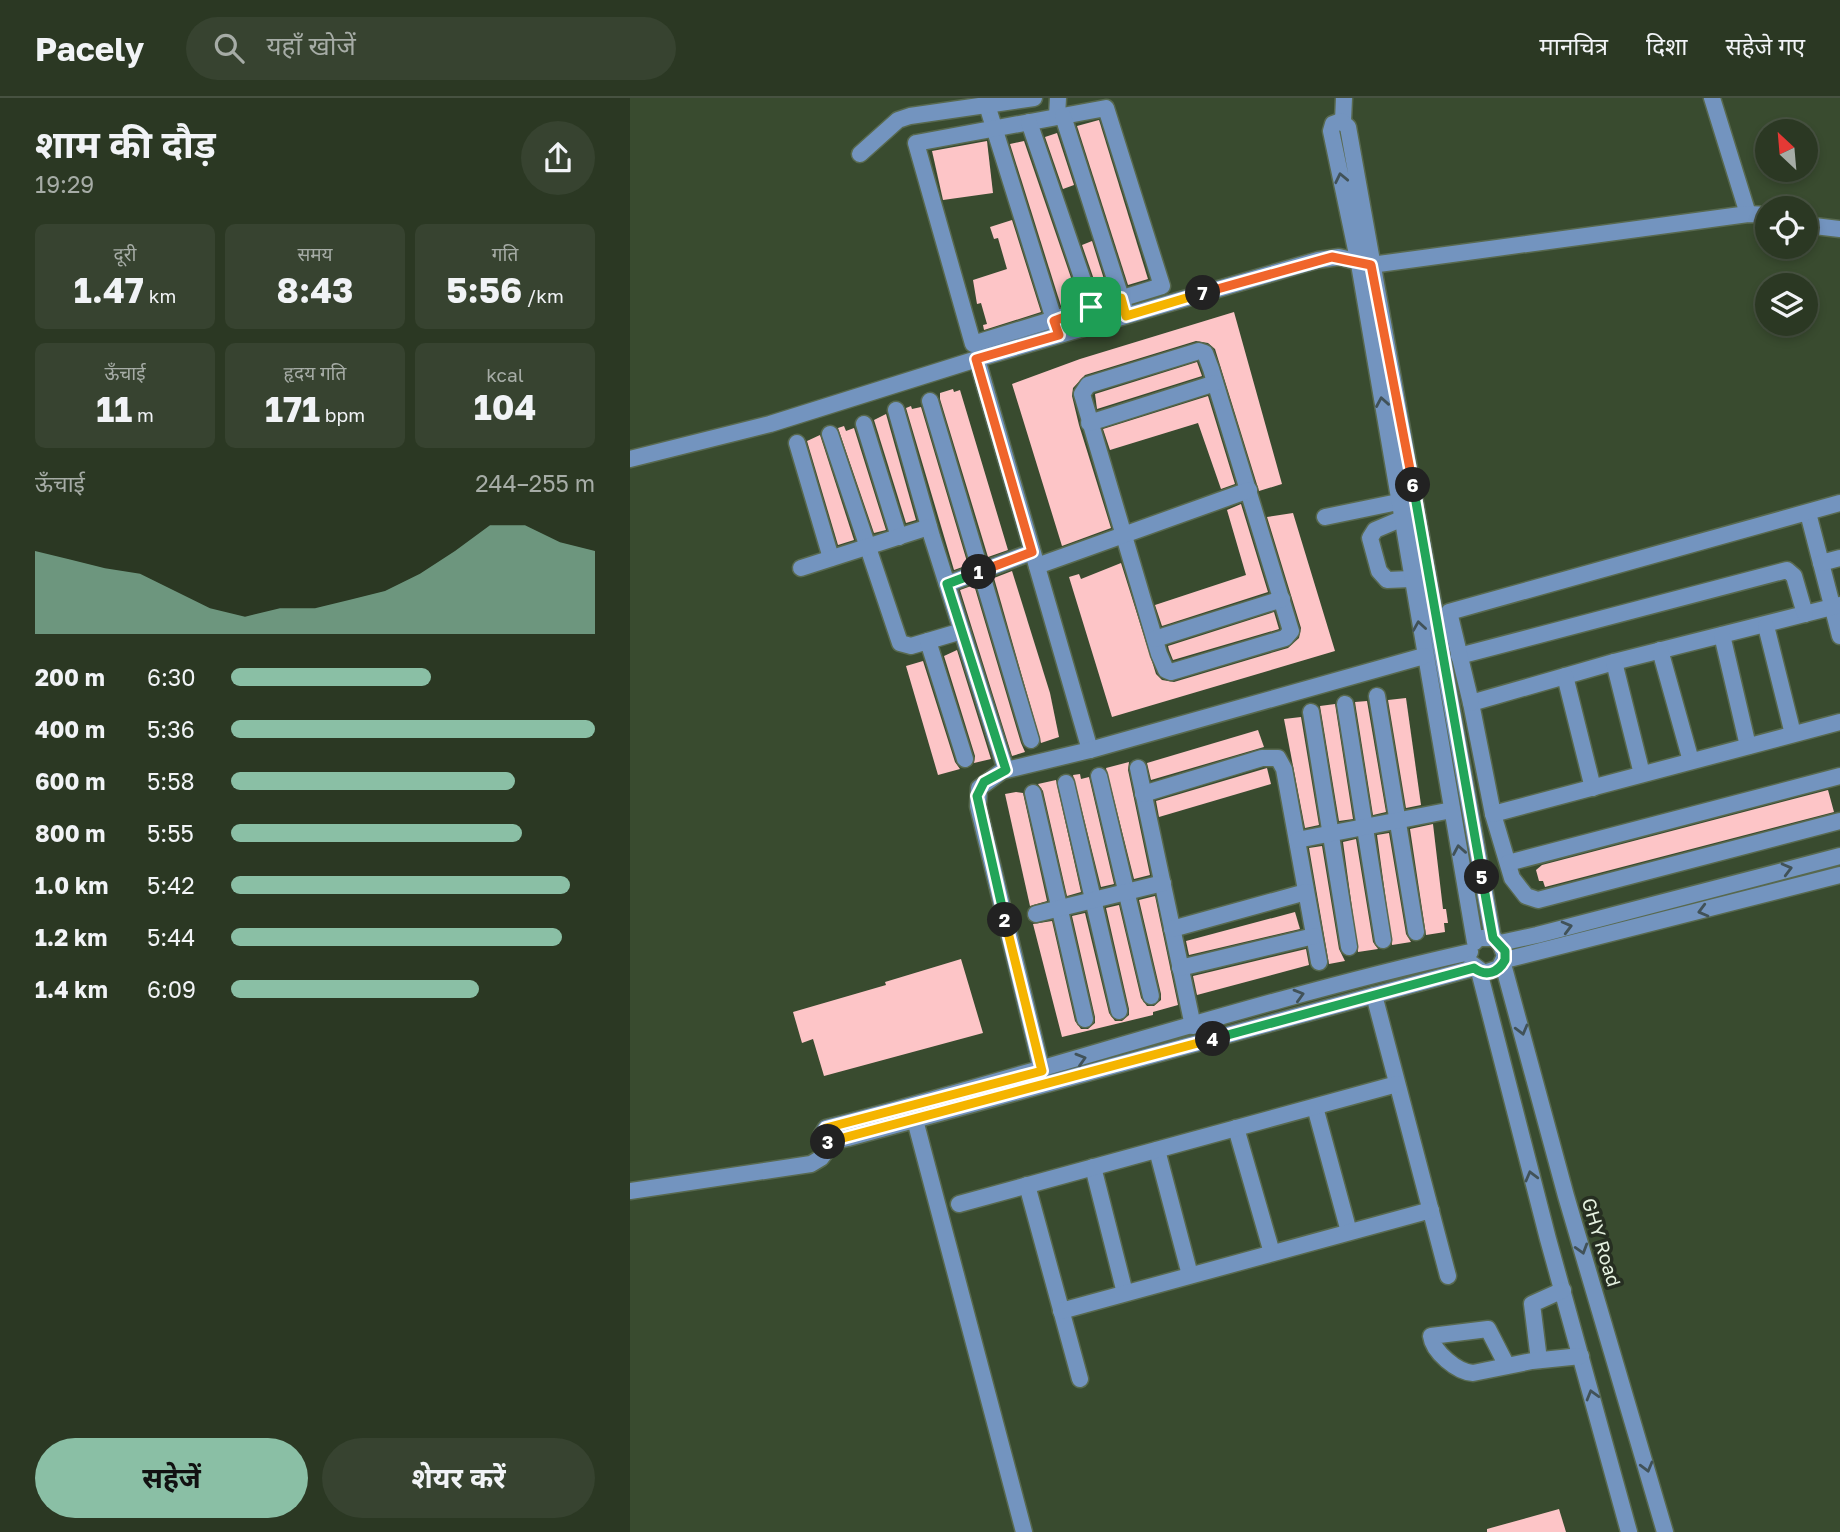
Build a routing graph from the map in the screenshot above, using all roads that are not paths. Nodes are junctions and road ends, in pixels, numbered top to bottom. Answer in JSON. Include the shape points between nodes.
{"nodes":[{"id":1,"x":1034,"y":98,"type":"edge"},
{"id":2,"x":1058,"y":98,"type":"edge"},
{"id":3,"x":1345,"y":98,"type":"edge"},
{"id":4,"x":1712,"y":98,"type":"edge"},
{"id":5,"x":987,"y":105,"type":"junction"},
{"id":6,"x":1060,"y":116,"type":"junction"},
{"id":7,"x":1029,"y":122,"type":"junction"},
{"id":8,"x":994,"y":128,"type":"junction"},
{"id":9,"x":860,"y":155,"type":"dead end"},
{"id":10,"x":1748,"y":214,"type":"junction"},
{"id":11,"x":1755,"y":214,"type":"edge"},
{"id":12,"x":1818,"y":226,"type":"edge"},
{"id":13,"x":1840,"y":229,"type":"edge"},
{"id":14,"x":1365,"y":265,"type":"junction"},
{"id":15,"x":1121,"y":298,"type":"junction"},
{"id":16,"x":1091,"y":307,"type":"junction"},
{"id":17,"x":1126,"y":316,"type":"junction"},
{"id":18,"x":1056,"y":328,"type":"junction"},
{"id":19,"x":976,"y":359,"type":"junction"},
{"id":20,"x":1215,"y":383,"type":"junction"},
{"id":21,"x":930,"y":401,"type":"dead end"},
{"id":22,"x":896,"y":410,"type":"dead end"},
{"id":23,"x":1089,"y":422,"type":"junction"},
{"id":24,"x":864,"y":424,"type":"dead end"},
{"id":25,"x":830,"y":434,"type":"dead end"},
{"id":26,"x":797,"y":443,"type":"dead end"},
{"id":27,"x":630,"y":459,"type":"edge"},
{"id":28,"x":1249,"y":490,"type":"junction"},
{"id":29,"x":1398,"y":502,"type":"junction"},
{"id":30,"x":1840,"y":503,"type":"edge"},
{"id":31,"x":1808,"y":513,"type":"junction"},
{"id":32,"x":1325,"y":517,"type":"dead end"},
{"id":33,"x":1401,"y":519,"type":"junction"},
{"id":34,"x":929,"y":527,"type":"junction"},
{"id":35,"x":1122,"y":536,"type":"junction"},
{"id":36,"x":899,"y":537,"type":"junction"},
{"id":37,"x":866,"y":547,"type":"junction"},
{"id":38,"x":831,"y":558,"type":"junction"},
{"id":39,"x":1840,"y":558,"type":"edge"},
{"id":40,"x":1034,"y":559,"type":"junction"},
{"id":41,"x":1821,"y":563,"type":"junction"},
{"id":42,"x":801,"y":568,"type":"dead end"},
{"id":43,"x":980,"y":571,"type":"junction"},
{"id":44,"x":1411,"y":579,"type":"junction"},
{"id":45,"x":947,"y":584,"type":"junction"},
{"id":46,"x":1282,"y":599,"type":"junction"},
{"id":47,"x":1836,"y":606,"type":"edge"},
{"id":48,"x":1805,"y":614,"type":"junction"},
{"id":49,"x":1766,"y":625,"type":"junction"},
{"id":50,"x":962,"y":631,"type":"junction"},
{"id":51,"x":1722,"y":635,"type":"junction"},
{"id":52,"x":1840,"y":636,"type":"edge"},
{"id":53,"x":1155,"y":639,"type":"junction"},
{"id":54,"x":929,"y":641,"type":"junction"},
{"id":55,"x":1660,"y":650,"type":"junction"},
{"id":56,"x":1424,"y":656,"type":"junction"},
{"id":57,"x":1459,"y":656,"type":"junction"},
{"id":58,"x":1614,"y":662,"type":"junction"},
{"id":59,"x":1565,"y":676,"type":"junction"},
{"id":60,"x":1377,"y":696,"type":"dead end"},
{"id":61,"x":1471,"y":703,"type":"junction"},
{"id":62,"x":1345,"y":704,"type":"dead end"},
{"id":63,"x":1311,"y":712,"type":"dead end"},
{"id":64,"x":1840,"y":722,"type":"edge"},
{"id":65,"x":1793,"y":734,"type":"junction"},
{"id":66,"x":1031,"y":740,"type":"dead end"},
{"id":67,"x":1748,"y":746,"type":"junction"},
{"id":68,"x":1090,"y":750,"type":"junction"},
{"id":69,"x":965,"y":759,"type":"dead end"},
{"id":70,"x":1691,"y":761,"type":"junction"},
{"id":71,"x":1138,"y":768,"type":"dead end"},
{"id":72,"x":1006,"y":770,"type":"junction"},
{"id":73,"x":1643,"y":774,"type":"junction"},
{"id":74,"x":1099,"y":776,"type":"dead end"},
{"id":75,"x":1840,"y":776,"type":"edge"},
{"id":76,"x":1066,"y":783,"type":"dead end"},
{"id":77,"x":1593,"y":788,"type":"junction"},
{"id":78,"x":1033,"y":793,"type":"dead end"},
{"id":79,"x":1143,"y":794,"type":"junction"},
{"id":80,"x":1452,"y":810,"type":"junction"},
{"id":81,"x":1493,"y":814,"type":"junction"},
{"id":82,"x":1397,"y":820,"type":"junction"},
{"id":83,"x":1840,"y":821,"type":"edge"},
{"id":84,"x":1364,"y":827,"type":"junction"},
{"id":85,"x":1331,"y":833,"type":"junction"},
{"id":86,"x":1297,"y":840,"type":"junction"},
{"id":87,"x":1840,"y":856,"type":"edge"},
{"id":88,"x":1507,"y":863,"type":"junction"},
{"id":89,"x":1840,"y":875,"type":"edge"},
{"id":90,"x":1163,"y":883,"type":"junction"},
{"id":91,"x":1126,"y":891,"type":"junction"},
{"id":92,"x":1306,"y":892,"type":"junction"},
{"id":93,"x":1093,"y":900,"type":"junction"},
{"id":94,"x":1058,"y":908,"type":"junction"},
{"id":95,"x":1037,"y":914,"type":"dead end"},
{"id":96,"x":1172,"y":929,"type":"junction"},
{"id":97,"x":1416,"y":932,"type":"dead end"},
{"id":98,"x":1314,"y":936,"type":"junction"},
{"id":99,"x":1383,"y":940,"type":"dead end"},
{"id":100,"x":1496,"y":940,"type":"junction"},
{"id":101,"x":1349,"y":947,"type":"dead end"},
{"id":102,"x":1474,"y":958,"type":"junction"},
{"id":103,"x":1319,"y":962,"type":"dead end"},
{"id":104,"x":1504,"y":962,"type":"junction"},
{"id":105,"x":1180,"y":968,"type":"junction"},
{"id":106,"x":1374,"y":995,"type":"junction"},
{"id":107,"x":1152,"y":996,"type":"dead end"},
{"id":108,"x":1119,"y":1011,"type":"dead end"},
{"id":109,"x":1085,"y":1019,"type":"dead end"},
{"id":110,"x":1193,"y":1026,"type":"junction"},
{"id":111,"x":1042,"y":1071,"type":"junction"},
{"id":112,"x":1397,"y":1084,"type":"junction"},
{"id":113,"x":1315,"y":1107,"type":"junction"},
{"id":114,"x":915,"y":1120,"type":"junction"},
{"id":115,"x":1236,"y":1128,"type":"junction"},
{"id":116,"x":833,"y":1142,"type":"junction"},
{"id":117,"x":1157,"y":1150,"type":"junction"},
{"id":118,"x":1093,"y":1167,"type":"junction"},
{"id":119,"x":1027,"y":1185,"type":"junction"},
{"id":120,"x":630,"y":1191,"type":"edge"},
{"id":121,"x":959,"y":1204,"type":"dead end"},
{"id":122,"x":1431,"y":1210,"type":"junction"},
{"id":123,"x":1349,"y":1232,"type":"junction"},
{"id":124,"x":1272,"y":1253,"type":"junction"},
{"id":125,"x":1190,"y":1275,"type":"junction"},
{"id":126,"x":1448,"y":1276,"type":"dead end"},
{"id":127,"x":1563,"y":1290,"type":"junction"},
{"id":128,"x":1125,"y":1293,"type":"junction"},
{"id":129,"x":1061,"y":1311,"type":"junction"},
{"id":130,"x":1581,"y":1356,"type":"junction"},
{"id":131,"x":1539,"y":1360,"type":"junction"},
{"id":132,"x":1507,"y":1366,"type":"dead end"},
{"id":133,"x":1080,"y":1379,"type":"dead end"},
{"id":134,"x":1024,"y":1532,"type":"edge"},
{"id":135,"x":1629,"y":1532,"type":"edge"},
{"id":136,"x":1665,"y":1532,"type":"edge"}],
"edges":[{"from":1,"to":5,"type":"street"},
{"from":2,"to":6,"type":"street"},
{"from":3,"to":14,"type":"street","via":[[1343,121],[1333,124],[1331,131]]},
{"from":4,"to":10,"type":"street"},
{"from":5,"to":8,"type":"street"},
{"from":5,"to":9,"type":"street","via":[[904,118]]},
{"from":6,"to":7,"type":"street"},
{"from":6,"to":15,"type":"street"},
{"from":6,"to":15,"type":"street","via":[[1105,108],[1162,286]]},
{"from":7,"to":8,"type":"street"},
{"from":7,"to":16,"type":"street"},
{"from":8,"to":18,"type":"street"},
{"from":8,"to":18,"type":"street","via":[[916,143],[973,344]]},
{"from":10,"to":11,"type":"street"},
{"from":10,"to":14,"type":"street"},
{"from":12,"to":13,"type":"street"},
{"from":14,"to":17,"type":"street","via":[[1339,257],[1318,260]]},
{"from":29,"to":14,"type":"street","one_way":true},
{"from":14,"to":100,"type":"street","name":"GHY Road"},
{"from":15,"to":16,"type":"street"},
{"from":15,"to":17,"type":"street"},
{"from":16,"to":18,"type":"street"},
{"from":17,"to":18,"type":"street"},
{"from":18,"to":19,"type":"street"},
{"from":19,"to":27,"type":"street","via":[[770,424]]},
{"from":19,"to":40,"type":"street"},
{"from":20,"to":23,"type":"street"},
{"from":20,"to":23,"type":"street","via":[[1201,351],[1088,385],[1082,394]]},
{"from":20,"to":28,"type":"street"},
{"from":21,"to":43,"type":"street"},
{"from":22,"to":34,"type":"street"},
{"from":23,"to":35,"type":"street"},
{"from":24,"to":36,"type":"street"},
{"from":25,"to":37,"type":"street"},
{"from":26,"to":38,"type":"street"},
{"from":28,"to":35,"type":"street"},
{"from":28,"to":46,"type":"street"},
{"from":29,"to":32,"type":"street"},
{"from":29,"to":33,"type":"street"},
{"from":30,"to":31,"type":"street"},
{"from":31,"to":41,"type":"street"},
{"from":31,"to":57,"type":"street","via":[[1449,612]]},
{"from":33,"to":44,"type":"street"},
{"from":33,"to":44,"type":"street","via":[[1375,530],[1370,538],[1379,570],[1387,580]]},
{"from":34,"to":36,"type":"street"},
{"from":34,"to":45,"type":"street"},
{"from":35,"to":40,"type":"street"},
{"from":35,"to":53,"type":"street"},
{"from":36,"to":37,"type":"street"},
{"from":37,"to":38,"type":"street"},
{"from":37,"to":54,"type":"street","via":[[900,643],[911,646]]},
{"from":38,"to":42,"type":"street"},
{"from":39,"to":41,"type":"street"},
{"from":40,"to":43,"type":"street"},
{"from":40,"to":68,"type":"street"},
{"from":41,"to":47,"type":"street"},
{"from":43,"to":45,"type":"street"},
{"from":43,"to":66,"type":"street"},
{"from":56,"to":44,"type":"street","one_way":true},
{"from":45,"to":50,"type":"street"},
{"from":46,"to":53,"type":"street"},
{"from":46,"to":53,"type":"street","via":[[1291,631],[1285,638],[1171,672],[1164,666]]},
{"from":47,"to":48,"type":"street"},
{"from":47,"to":52,"type":"street"},
{"from":48,"to":49,"type":"street"},
{"from":48,"to":57,"type":"street","via":[[1794,576],[1785,570]]},
{"from":49,"to":51,"type":"street"},
{"from":49,"to":65,"type":"street"},
{"from":50,"to":54,"type":"street"},
{"from":50,"to":72,"type":"street"},
{"from":51,"to":55,"type":"street"},
{"from":51,"to":67,"type":"street"},
{"from":54,"to":69,"type":"street"},
{"from":55,"to":58,"type":"street"},
{"from":55,"to":70,"type":"street"},
{"from":56,"to":68,"type":"street"},
{"from":56,"to":80,"type":"street"},
{"from":57,"to":61,"type":"street"},
{"from":58,"to":59,"type":"street"},
{"from":58,"to":73,"type":"street"},
{"from":59,"to":61,"type":"street"},
{"from":59,"to":77,"type":"street"},
{"from":60,"to":82,"type":"street"},
{"from":61,"to":81,"type":"street"},
{"from":62,"to":84,"type":"street"},
{"from":63,"to":85,"type":"street"},
{"from":64,"to":65,"type":"street"},
{"from":65,"to":67,"type":"street"},
{"from":67,"to":70,"type":"street"},
{"from":68,"to":72,"type":"street"},
{"from":70,"to":73,"type":"street"},
{"from":71,"to":79,"type":"street"},
{"from":72,"to":111,"type":"street","via":[[979,788],[978,806]]},
{"from":73,"to":77,"type":"street"},
{"from":74,"to":91,"type":"street"},
{"from":75,"to":88,"type":"street"},
{"from":76,"to":93,"type":"street"},
{"from":77,"to":81,"type":"street"},
{"from":78,"to":94,"type":"street"},
{"from":79,"to":86,"type":"street","via":[[1273,756],[1284,769]]},
{"from":79,"to":90,"type":"street"},
{"from":80,"to":82,"type":"street"},
{"from":102,"to":80,"type":"street","one_way":true},
{"from":81,"to":88,"type":"street"},
{"from":82,"to":84,"type":"street"},
{"from":82,"to":97,"type":"street"},
{"from":83,"to":88,"type":"street","via":[[1538,900],[1526,896]]},
{"from":84,"to":85,"type":"street"},
{"from":84,"to":99,"type":"street"},
{"from":85,"to":86,"type":"street"},
{"from":85,"to":101,"type":"street"},
{"from":86,"to":92,"type":"street"},
{"from":100,"to":87,"type":"street","one_way":true},
{"from":89,"to":104,"type":"street","one_way":true},
{"from":90,"to":91,"type":"street"},
{"from":90,"to":96,"type":"street"},
{"from":91,"to":93,"type":"street"},
{"from":91,"to":107,"type":"street"},
{"from":92,"to":96,"type":"street"},
{"from":92,"to":98,"type":"street"},
{"from":93,"to":94,"type":"street"},
{"from":93,"to":108,"type":"street"},
{"from":94,"to":95,"type":"street"},
{"from":94,"to":109,"type":"street"},
{"from":96,"to":105,"type":"street"},
{"from":98,"to":103,"type":"street"},
{"from":98,"to":105,"type":"street"},
{"from":100,"to":102,"type":"street"},
{"from":100,"to":104,"type":"street","name":"GHY Road"},
{"from":102,"to":104,"type":"street","via":[[1489,973]]},
{"from":102,"to":106,"type":"street"},
{"from":110,"to":102,"type":"street","one_way":true,"via":[[1358,979]]},
{"from":127,"to":102,"type":"street","one_way":true},
{"from":104,"to":136,"type":"street","name":"GHY Road","one_way":true,"via":[[1566,1196]]},
{"from":105,"to":110,"type":"street"},
{"from":106,"to":112,"type":"street"},
{"from":106,"to":114,"type":"street"},
{"from":111,"to":110,"type":"street","one_way":true},
{"from":111,"to":116,"type":"street","via":[[823,1129],[822,1138]]},
{"from":112,"to":113,"type":"street"},
{"from":112,"to":122,"type":"street"},
{"from":113,"to":115,"type":"street"},
{"from":113,"to":123,"type":"street"},
{"from":114,"to":116,"type":"street"},
{"from":114,"to":134,"type":"street"},
{"from":115,"to":117,"type":"street"},
{"from":115,"to":124,"type":"street"},
{"from":116,"to":120,"type":"street","via":[[811,1164]]},
{"from":117,"to":118,"type":"street"},
{"from":117,"to":125,"type":"street"},
{"from":118,"to":119,"type":"street"},
{"from":118,"to":128,"type":"street"},
{"from":119,"to":121,"type":"street"},
{"from":119,"to":129,"type":"street"},
{"from":122,"to":123,"type":"street"},
{"from":122,"to":126,"type":"street"},
{"from":123,"to":124,"type":"street"},
{"from":124,"to":125,"type":"street"},
{"from":125,"to":128,"type":"street"},
{"from":127,"to":130,"type":"street"},
{"from":127,"to":131,"type":"street","via":[[1532,1304]]},
{"from":128,"to":129,"type":"street"},
{"from":129,"to":133,"type":"street"},
{"from":130,"to":131,"type":"street"},
{"from":135,"to":130,"type":"street","one_way":true},
{"from":131,"to":132,"type":"street"}]}
